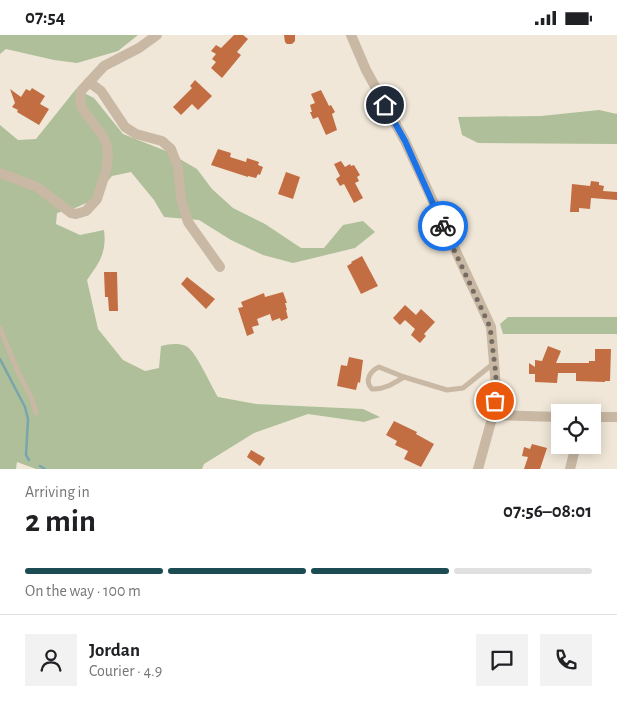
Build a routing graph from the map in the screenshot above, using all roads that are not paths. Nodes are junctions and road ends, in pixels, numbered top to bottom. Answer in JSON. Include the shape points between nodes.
{"nodes":[{"id":1,"x":157,"y":35,"type":"edge"},
{"id":2,"x":351,"y":35,"type":"edge"},
{"id":3,"x":147,"y":39,"type":"edge"},
{"id":4,"x":89,"y":82,"type":"junction"},
{"id":5,"x":0,"y":173,"type":"edge"},
{"id":6,"x":220,"y":267,"type":"dead end"},
{"id":7,"x":0,"y":328,"type":"edge"},
{"id":8,"x":495,"y":362,"type":"junction"},
{"id":9,"x":404,"y":377,"type":"junction"},
{"id":10,"x":36,"y":413,"type":"dead end"},
{"id":11,"x":494,"y":415,"type":"junction"},
{"id":12,"x":551,"y":417,"type":"edge"},
{"id":13,"x":601,"y":417,"type":"edge"},
{"id":14,"x":617,"y":417,"type":"edge"},
{"id":15,"x":574,"y":454,"type":"edge"},
{"id":16,"x":478,"y":469,"type":"edge"},
{"id":17,"x":570,"y":469,"type":"edge"}],
"edges":[{"from":1,"to":3,"type":"street"},
{"from":2,"to":8,"type":"street","via":[[366,70],[405,141],[487,317]]},
{"from":3,"to":4,"type":"street","via":[[104,66]]},
{"from":4,"to":5,"type":"street","via":[[81,91],[82,109],[102,136],[108,156],[101,189],[92,206],[82,213],[71,213],[37,187]]},
{"from":4,"to":6,"type":"street","via":[[101,91],[125,127],[136,134],[162,141],[171,149],[178,167],[181,199],[188,222]]},
{"from":7,"to":10,"type":"lane"},
{"from":8,"to":9,"type":"lane","via":[[463,388],[447,391]]},
{"from":8,"to":11,"type":"street"},
{"from":9,"to":9,"type":"lane","via":[[379,367],[367,380],[368,385],[376,389]]},
{"from":11,"to":12,"type":"street"},
{"from":11,"to":16,"type":"street"},
{"from":13,"to":14,"type":"street"},
{"from":15,"to":17,"type":"street"}]}
